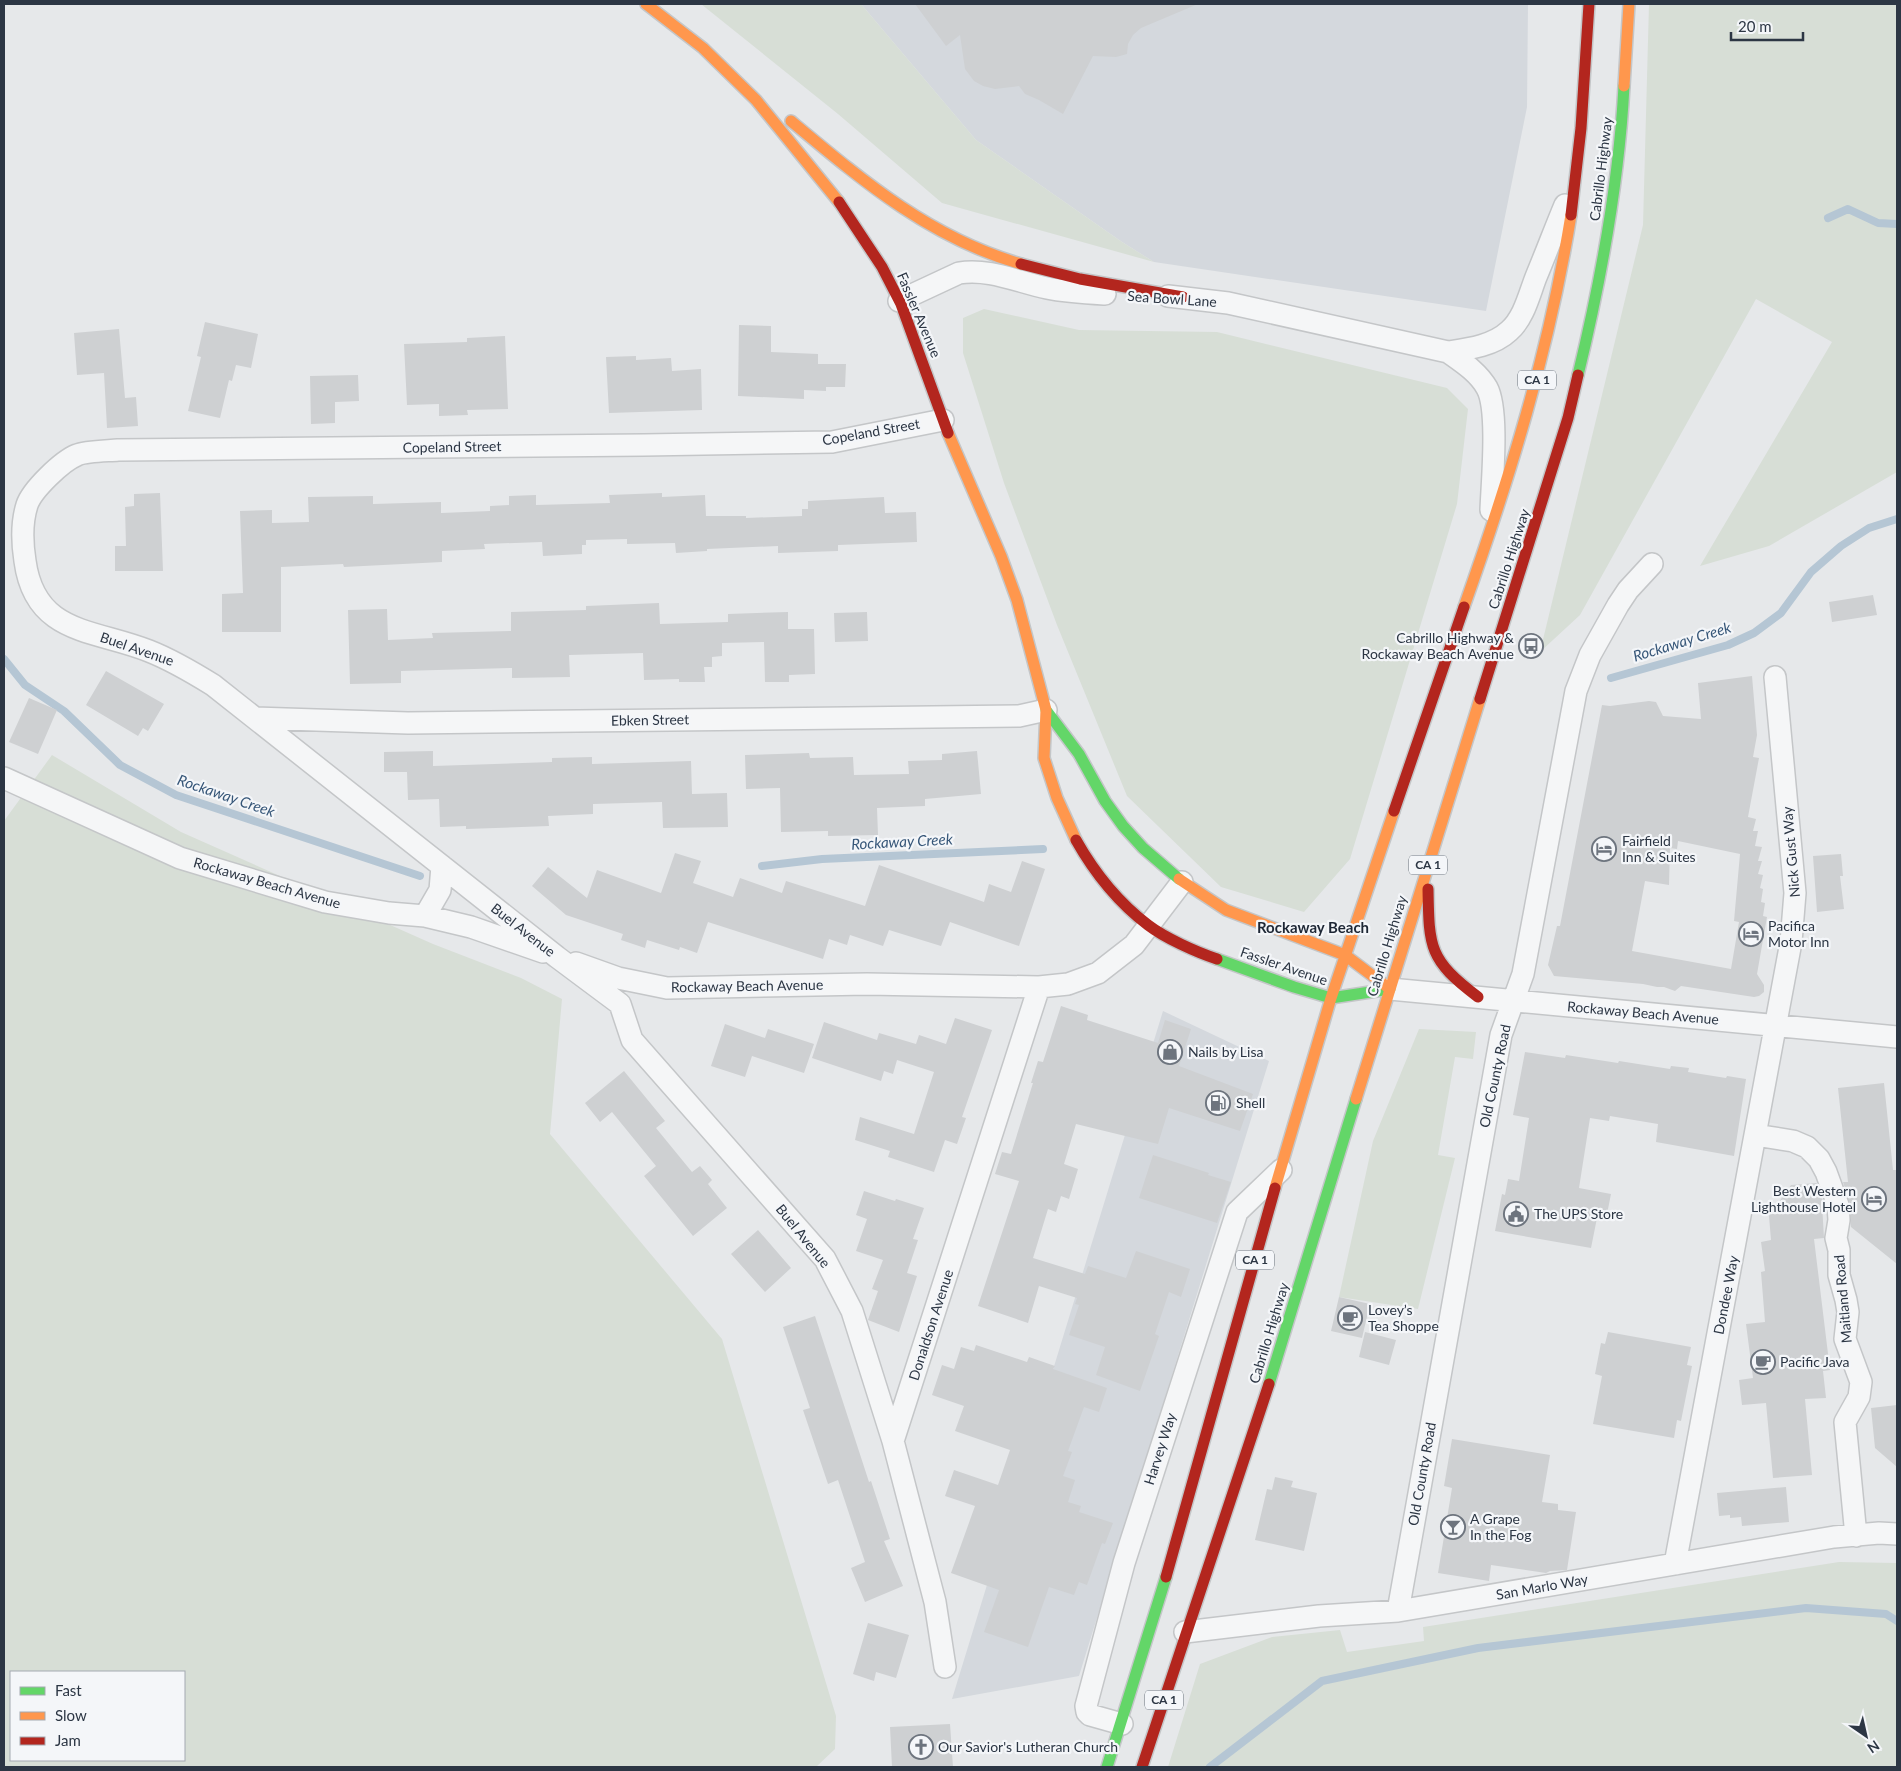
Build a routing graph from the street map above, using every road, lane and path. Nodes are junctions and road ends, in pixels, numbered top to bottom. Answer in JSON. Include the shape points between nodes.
{"nodes":[{"id":1,"x":646,"y":4,"type":"edge"},
{"id":2,"x":1589,"y":4,"type":"edge"},
{"id":3,"x":1629,"y":4,"type":"edge"},
{"id":4,"x":724,"y":66,"type":"junction"},
{"id":5,"x":1576,"y":175,"type":"junction"},
{"id":6,"x":1183,"y":297,"type":"junction"},
{"id":7,"x":899,"y":301,"type":"junction"},
{"id":8,"x":1448,"y":352,"type":"junction"},
{"id":9,"x":943,"y":420,"type":"junction"},
{"id":10,"x":1491,"y":533,"type":"junction"},
{"id":11,"x":23,"y":550,"type":"joint"},
{"id":12,"x":1652,"y":564,"type":"dead end"},
{"id":13,"x":1775,"y":677,"type":"dead end"},
{"id":14,"x":1046,"y":710,"type":"junction"},
{"id":15,"x":255,"y":718,"type":"junction"},
{"id":16,"x":4,"y":778,"type":"edge"},
{"id":17,"x":442,"y":866,"type":"junction"},
{"id":18,"x":1427,"y":867,"type":"junction"},
{"id":19,"x":1182,"y":882,"type":"junction"},
{"id":20,"x":425,"y":916,"type":"junction"},
{"id":21,"x":1149,"y":926,"type":"junction"},
{"id":22,"x":1345,"y":955,"type":"junction"},
{"id":23,"x":557,"y":956,"type":"junction"},
{"id":24,"x":1039,"y":987,"type":"junction"},
{"id":25,"x":1390,"y":989,"type":"junction"},
{"id":26,"x":1478,"y":997,"type":"junction"},
{"id":27,"x":1331,"y":998,"type":"junction"},
{"id":28,"x":1513,"y":1001,"type":"junction"},
{"id":29,"x":1776,"y":1025,"type":"junction"},
{"id":30,"x":1897,"y":1037,"type":"edge"},
{"id":31,"x":1756,"y":1135,"type":"junction"},
{"id":32,"x":1281,"y":1169,"type":"junction"},
{"id":33,"x":893,"y":1441,"type":"junction"},
{"id":34,"x":1897,"y":1534,"type":"edge"},
{"id":35,"x":1856,"y":1536,"type":"junction"},
{"id":36,"x":1676,"y":1564,"type":"junction"},
{"id":37,"x":1398,"y":1611,"type":"junction"},
{"id":38,"x":1186,"y":1632,"type":"junction"},
{"id":39,"x":945,"y":1667,"type":"dead end"},
{"id":40,"x":1122,"y":1724,"type":"junction"},
{"id":41,"x":1107,"y":1767,"type":"edge"},
{"id":42,"x":1142,"y":1767,"type":"edge"}],
"edges":[{"from":1,"to":4,"type":"main road","name":"Fassler Avenue"},
{"from":2,"to":5,"type":"main road","name":"Cabrillo Highway","number":"CA 1"},
{"from":3,"to":18,"type":"main road","name":"Cabrillo Highway","number":"CA 1","via":[[1617,164],[1602,267],[1581,367],[1551,477]]},
{"from":4,"to":6,"type":"main road","via":[[865,181],[901,208],[939,230],[996,256],[1036,269],[1100,284]]},
{"from":4,"to":7,"type":"main road","name":"Fassler Avenue","via":[[836,195]]},
{"from":5,"to":8,"type":"street","name":"Sea Bowl Lane","via":[[1516,323],[1508,332],[1490,342]]},
{"from":5,"to":10,"type":"main road","name":"Cabrillo Highway","number":"CA 1","via":[[1549,331]]},
{"from":6,"to":7,"type":"street","name":"Sea Bowl Lane","via":[[1068,291],[995,274],[968,272]]},
{"from":6,"to":8,"type":"street","name":"Sea Bowl Lane"},
{"from":7,"to":9,"type":"main road","name":"Fassler Avenue"},
{"from":8,"to":10,"type":"street","name":"Sea Bowl Lane","via":[[1476,374],[1491,398],[1494,418]]},
{"from":9,"to":11,"type":"street","name":"Copeland Street","via":[[832,442],[118,450],[77,455],[46,478],[30,497],[22,521]]},
{"from":9,"to":14,"type":"main road","name":"Fassler Avenue","via":[[1015,592]]},
{"from":10,"to":22,"type":"main road","name":"Cabrillo Highway","number":"CA 1"},
{"from":11,"to":15,"type":"street","name":"Buel Avenue","via":[[27,577],[38,602],[57,620],[180,664]]},
{"from":12,"to":28,"type":"street","name":"Old County Road","via":[[1618,605],[1590,655],[1576,691],[1523,974]]},
{"from":13,"to":29,"type":"street","name":"Nick Gust Way","via":[[1795,893],[1791,942]]},
{"from":14,"to":15,"type":"street","name":"Ebken Street","via":[[1019,716],[438,723]]},
{"from":14,"to":19,"type":"main road","name":"Fassler Avenue","via":[[1079,754],[1105,802],[1123,826],[1142,848]]},
{"from":14,"to":21,"type":"main road","name":"Fassler Avenue","via":[[1044,758],[1069,828],[1102,879]]},
{"from":15,"to":17,"type":"street","name":"Buel Avenue"},
{"from":16,"to":20,"type":"street","name":"Rockaway Beach Avenue","via":[[180,858],[325,902]]},
{"from":17,"to":20,"type":"street","via":[[440,890]]},
{"from":17,"to":23,"type":"street","name":"Buel Avenue"},
{"from":18,"to":25,"type":"main road","name":"Cabrillo Highway","number":"CA 1"},
{"from":18,"to":26,"type":"main road","via":[[1434,955],[1445,971]]},
{"from":19,"to":21,"type":"street","name":"Rockaway Beach Avenue"},
{"from":19,"to":22,"type":"main road","name":"Fassler Avenue","via":[[1226,910]]},
{"from":20,"to":23,"type":"street","name":"Rockaway Beach Avenue","via":[[471,927]]},
{"from":21,"to":24,"type":"street","name":"Rockaway Beach Avenue","via":[[1134,945],[1098,973],[1068,984]]},
{"from":21,"to":27,"type":"main road","name":"Fassler Avenue","via":[[1203,954]]},
{"from":22,"to":25,"type":"main road","name":"Fassler Avenue"},
{"from":22,"to":27,"type":"main road","name":"Cabrillo Highway","number":"CA 1"},
{"from":23,"to":24,"type":"street","name":"Rockaway Beach Avenue","via":[[618,978],[667,988],[867,984]]},
{"from":23,"to":33,"type":"street","name":"Buel Avenue","via":[[620,1004],[632,1040],[825,1259],[852,1311]]},
{"from":24,"to":33,"type":"street","name":"Donaldson Avenue"},
{"from":25,"to":26,"type":"street","name":"Rockaway Beach Avenue"},
{"from":25,"to":27,"type":"main road","name":"Fassler Avenue"},
{"from":25,"to":38,"type":"main road","name":"Cabrillo Highway","number":"CA 1","via":[[1278,1357]]},
{"from":26,"to":28,"type":"street","name":"Rockaway Beach Avenue"},
{"from":27,"to":32,"type":"main road","name":"Cabrillo Highway","number":"CA 1"},
{"from":28,"to":29,"type":"street","name":"Rockaway Beach Avenue"},
{"from":28,"to":37,"type":"street","name":"Old County Road","via":[[1501,1035]]},
{"from":29,"to":30,"type":"street","name":"Rockaway Beach Avenue"},
{"from":29,"to":31,"type":"street","name":"Dondee Way"},
{"from":31,"to":35,"type":"street","name":"Maitland Road","via":[[1793,1141],[1807,1147],[1819,1159],[1838,1205],[1839,1275],[1848,1312],[1845,1340],[1861,1382],[1859,1397],[1845,1422]]},
{"from":31,"to":36,"type":"street","name":"Dondee Way"},
{"from":32,"to":40,"type":"main road","name":"Cabrillo Highway","number":"CA 1"},
{"from":32,"to":40,"type":"street","name":"Harvey Way","via":[[1236,1212],[1124,1563],[1086,1706],[1090,1716]]},
{"from":33,"to":39,"type":"street","via":[[935,1602]]},
{"from":34,"to":35,"type":"street","name":"San Marlo Way"},
{"from":35,"to":36,"type":"street","name":"San Marlo Way"},
{"from":36,"to":37,"type":"street","name":"San Marlo Way"},
{"from":37,"to":38,"type":"street","name":"San Marlo Way","via":[[1319,1616]]},
{"from":38,"to":42,"type":"main road","name":"Cabrillo Highway","number":"CA 1"},
{"from":40,"to":41,"type":"main road","name":"Cabrillo Highway","number":"CA 1"}]}
